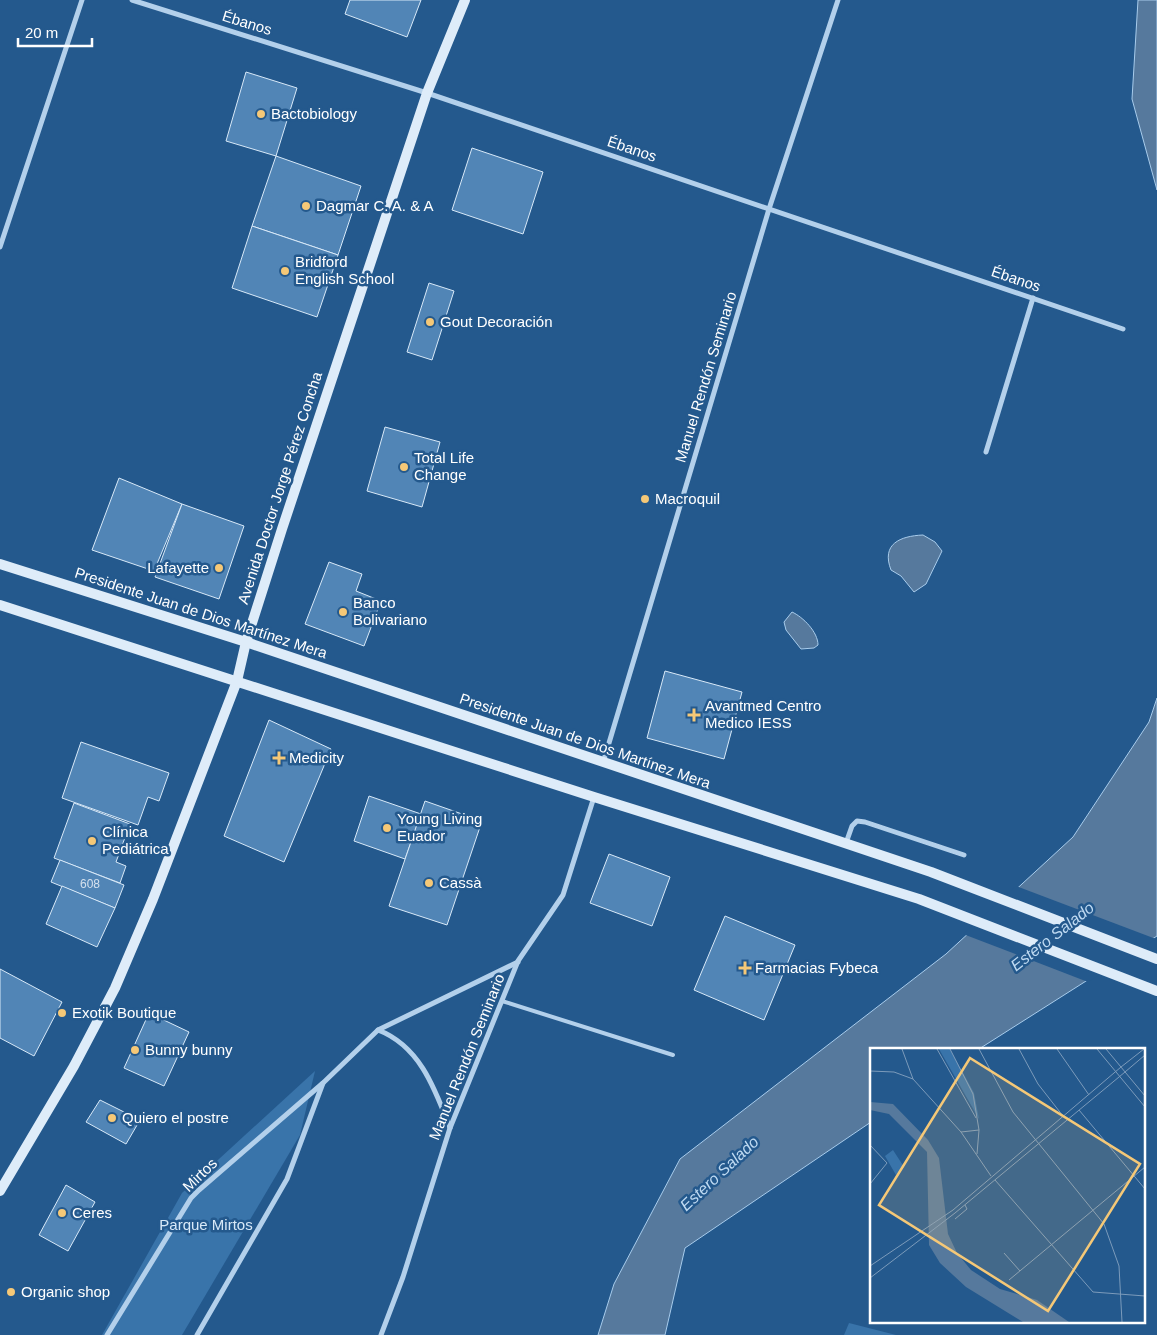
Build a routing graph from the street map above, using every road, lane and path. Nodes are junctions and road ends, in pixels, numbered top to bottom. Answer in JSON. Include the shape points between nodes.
{"nodes":[{"id":1,"x":82,"y":0,"type":"edge"},
{"id":2,"x":132,"y":0,"type":"edge"},
{"id":3,"x":464,"y":0,"type":"edge"},
{"id":4,"x":838,"y":0,"type":"edge"},
{"id":5,"x":427,"y":93,"type":"junction"},
{"id":6,"x":769,"y":209,"type":"junction"},
{"id":7,"x":0,"y":247,"type":"edge"},
{"id":8,"x":1033,"y":298,"type":"junction"},
{"id":9,"x":1123,"y":329,"type":"dead end"},
{"id":10,"x":986,"y":452,"type":"dead end"},
{"id":11,"x":0,"y":564,"type":"edge"},
{"id":12,"x":0,"y":607,"type":"edge"},
{"id":13,"x":246,"y":642,"type":"junction"},
{"id":14,"x":237,"y":682,"type":"junction"},
{"id":15,"x":603,"y":763,"type":"junction"},
{"id":16,"x":594,"y":798,"type":"junction"},
{"id":17,"x":846,"y":844,"type":"junction"},
{"id":18,"x":964,"y":855,"type":"dead end"},
{"id":19,"x":1157,"y":959,"type":"edge"},
{"id":20,"x":518,"y":961,"type":"junction"},
{"id":21,"x":1157,"y":991,"type":"edge"},
{"id":22,"x":502,"y":1001,"type":"junction"},
{"id":23,"x":378,"y":1030,"type":"junction"},
{"id":24,"x":673,"y":1055,"type":"dead end"},
{"id":25,"x":323,"y":1083,"type":"junction"},
{"id":26,"x":450,"y":1128,"type":"junction"},
{"id":27,"x":0,"y":1191,"type":"edge"},
{"id":28,"x":108,"y":1335,"type":"edge"},
{"id":29,"x":197,"y":1335,"type":"edge"},
{"id":30,"x":381,"y":1335,"type":"edge"}],
"edges":[{"from":1,"to":7,"type":"street"},
{"from":2,"to":5,"type":"street","name":"Ébanos"},
{"from":3,"to":5,"type":"main road","name":"Avenida Doctor Jorge Pérez Concha"},
{"from":4,"to":6,"type":"street","name":"Manuel Rendón Seminario"},
{"from":5,"to":6,"type":"street","name":"Ébanos"},
{"from":5,"to":13,"type":"main road","name":"Avenida Doctor Jorge Pérez Concha"},
{"from":6,"to":8,"type":"street","name":"Ébanos"},
{"from":6,"to":15,"type":"street","name":"Manuel Rendón Seminario"},
{"from":8,"to":9,"type":"street","name":"Ébanos"},
{"from":8,"to":10,"type":"street"},
{"from":11,"to":13,"type":"main road","name":"Presidente Juan de Dios Martínez Mera"},
{"from":12,"to":14,"type":"main road"},
{"from":13,"to":14,"type":"main road","name":"Avenida Doctor Jorge Pérez Concha"},
{"from":13,"to":15,"type":"main road","name":"Presidente Juan de Dios Martínez Mera"},
{"from":14,"to":16,"type":"main road"},
{"from":14,"to":27,"type":"main road","name":"Avenida Doctor Jorge Pérez Concha","via":[[115,988],[74,1066]]},
{"from":15,"to":17,"type":"main road","name":"Presidente Juan de Dios Martínez Mera"},
{"from":16,"to":20,"type":"street","name":"Manuel Rendón Seminario","via":[[563,895]]},
{"from":16,"to":21,"type":"main road","via":[[919,899]]},
{"from":17,"to":18,"type":"street","via":[[852,826],[858,821]]},
{"from":17,"to":19,"type":"main road","name":"Presidente Juan de Dios Martínez Mera","via":[[931,872]]},
{"from":20,"to":22,"type":"street","name":"Manuel Rendón Seminario"},
{"from":20,"to":23,"type":"street","name":"Mirtos"},
{"from":22,"to":24,"type":"lane"},
{"from":22,"to":26,"type":"street","name":"Manuel Rendón Seminario"},
{"from":23,"to":25,"type":"street","name":"Mirtos"},
{"from":23,"to":26,"type":"street","via":[[402,1044],[424,1069]]},
{"from":25,"to":28,"type":"street","name":"Mirtos","via":[[191,1198]]},
{"from":25,"to":29,"type":"street","name":"Mirtos","via":[[287,1179]]},
{"from":26,"to":30,"type":"street","name":"Manuel Rendón Seminario","via":[[403,1277]]}]}
